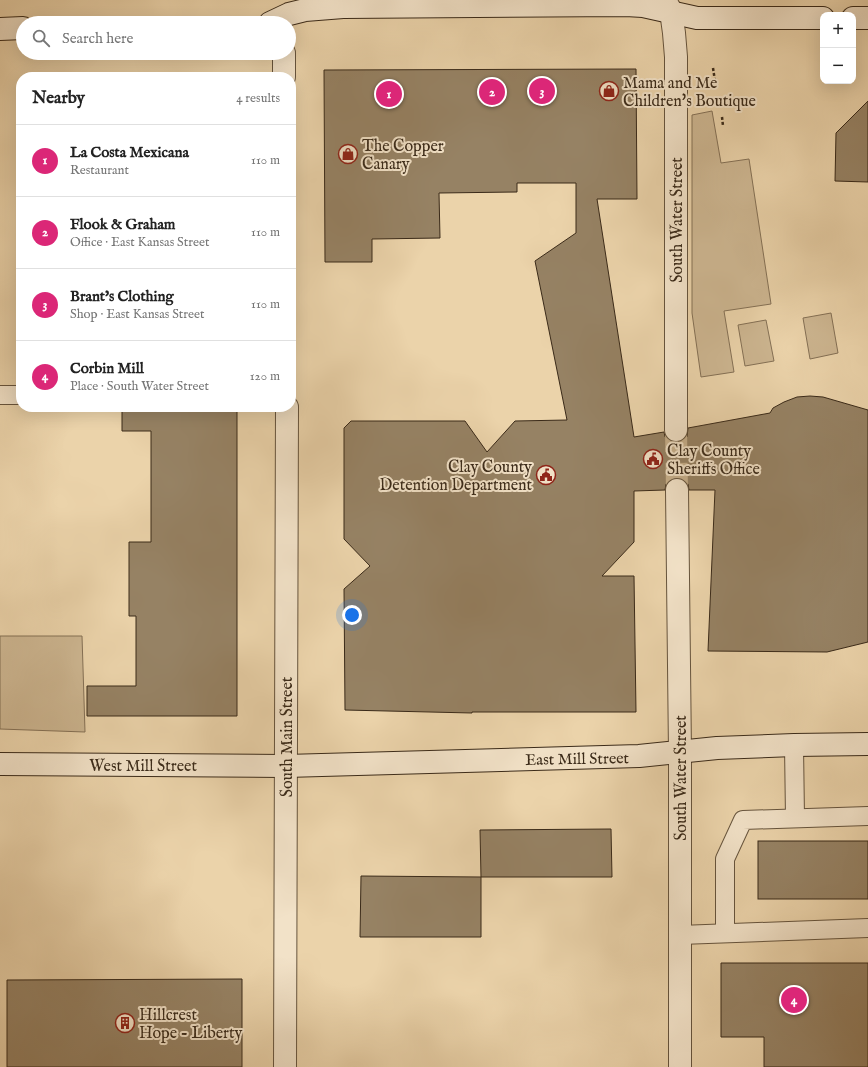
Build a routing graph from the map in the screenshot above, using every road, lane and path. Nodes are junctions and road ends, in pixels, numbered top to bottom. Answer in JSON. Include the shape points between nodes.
{"nodes":[{"id":1,"x":668,"y":6,"type":"edge"},
{"id":2,"x":285,"y":15,"type":"edge"},
{"id":3,"x":820,"y":18,"type":"edge"},
{"id":4,"x":856,"y":18,"type":"edge"},
{"id":5,"x":868,"y":18,"type":"edge"},
{"id":6,"x":0,"y":28,"type":"edge"},
{"id":7,"x":16,"y":28,"type":"edge"},
{"id":8,"x":284,"y":60,"type":"edge"},
{"id":9,"x":713,"y":68,"type":"dead end"},
{"id":10,"x":284,"y":72,"type":"edge"},
{"id":11,"x":715,"y":81,"type":"dead end"},
{"id":12,"x":722,"y":117,"type":"dead end"},
{"id":13,"x":723,"y":126,"type":"dead end"},
{"id":14,"x":16,"y":394,"type":"edge"},
{"id":15,"x":0,"y":395,"type":"edge"},
{"id":16,"x":287,"y":412,"type":"edge"},
{"id":17,"x":676,"y":430,"type":"tunnel mouth"},
{"id":18,"x":677,"y":490,"type":"tunnel mouth"},
{"id":19,"x":868,"y":744,"type":"edge"},
{"id":20,"x":794,"y":745,"type":"junction"},
{"id":21,"x":680,"y":753,"type":"junction"},
{"id":22,"x":0,"y":764,"type":"edge"},
{"id":23,"x":286,"y":766,"type":"junction"},
{"id":24,"x":868,"y":816,"type":"edge"},
{"id":25,"x":795,"y":818,"type":"junction"},
{"id":26,"x":868,"y":928,"type":"edge"},
{"id":27,"x":725,"y":933,"type":"junction"},
{"id":28,"x":680,"y":935,"type":"junction"},
{"id":29,"x":285,"y":1067,"type":"edge"},
{"id":30,"x":680,"y":1067,"type":"edge"}],
"edges":[{"from":1,"to":2,"type":"street","via":[[343,7],[305,10]]},
{"from":1,"to":3,"type":"street","via":[[697,18]]},
{"from":1,"to":17,"type":"street","name":"South Water Street","via":[[676,58]]},
{"from":4,"to":5,"type":"street"},
{"from":6,"to":7,"type":"street"},
{"from":8,"to":10,"type":"street"},
{"from":9,"to":11,"type":"path"},
{"from":12,"to":13,"type":"path"},
{"from":14,"to":15,"type":"lane"},
{"from":16,"to":23,"type":"street","name":"South Main Street"},
{"from":18,"to":21,"type":"street","name":"South Water Street"},
{"from":19,"to":20,"type":"street","name":"East Mill Street"},
{"from":20,"to":21,"type":"street","name":"East Mill Street","via":[[717,748]]},
{"from":20,"to":25,"type":"lane"},
{"from":21,"to":23,"type":"street","name":"East Mill Street"},
{"from":21,"to":28,"type":"street","name":"South Water Street"},
{"from":22,"to":23,"type":"street","name":"West Mill Street"},
{"from":23,"to":29,"type":"street","name":"South Main Street"},
{"from":24,"to":25,"type":"lane"},
{"from":25,"to":27,"type":"lane","via":[[742,820],[725,858]]},
{"from":26,"to":27,"type":"lane"},
{"from":27,"to":28,"type":"lane"},
{"from":28,"to":30,"type":"street","name":"South Water Street"}]}
